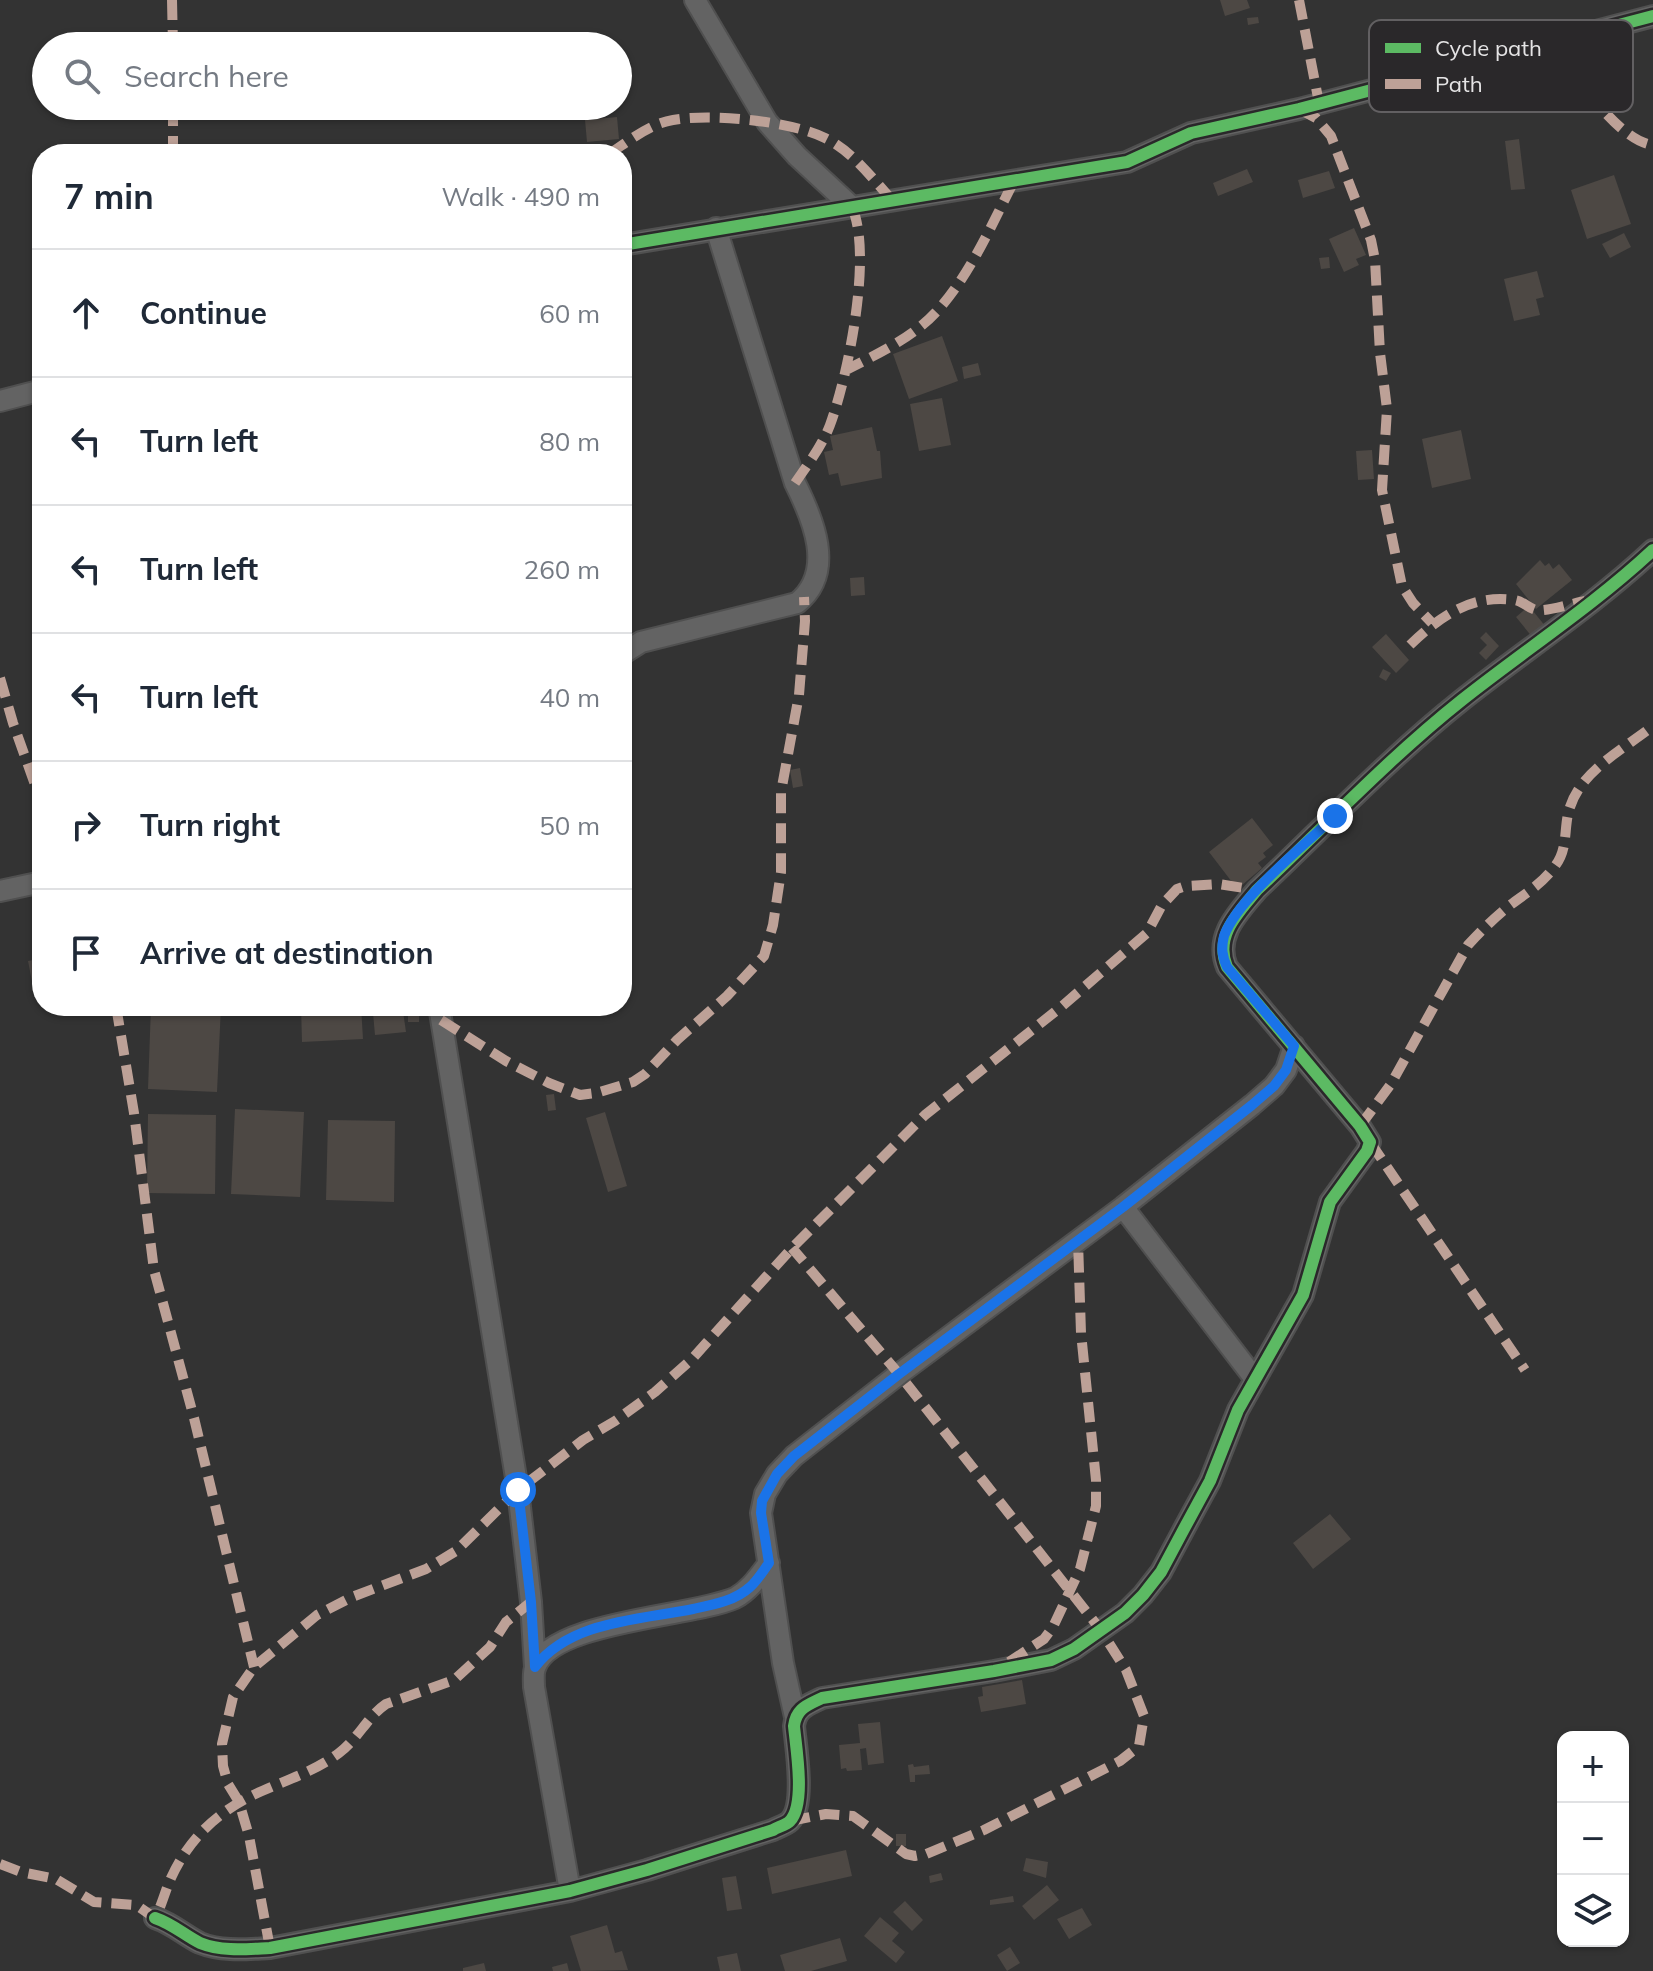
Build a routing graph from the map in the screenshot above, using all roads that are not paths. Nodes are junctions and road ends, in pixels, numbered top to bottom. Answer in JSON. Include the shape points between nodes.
{"nodes":[{"id":1,"x":695,"y":0,"type":"edge"},
{"id":2,"x":1653,"y":16,"type":"edge"},
{"id":3,"x":1633,"y":21,"type":"edge"},
{"id":4,"x":1369,"y":91,"type":"edge"},
{"id":5,"x":852,"y":207,"type":"junction"},
{"id":6,"x":716,"y":228,"type":"junction"},
{"id":7,"x":632,"y":243,"type":"edge"},
{"id":8,"x":32,"y":393,"type":"edge"},
{"id":9,"x":0,"y":401,"type":"edge"},
{"id":10,"x":1653,"y":550,"type":"edge"},
{"id":11,"x":632,"y":648,"type":"edge"},
{"id":12,"x":32,"y":884,"type":"edge"},
{"id":13,"x":0,"y":891,"type":"edge"},
{"id":14,"x":441,"y":1016,"type":"edge"},
{"id":15,"x":1294,"y":1046,"type":"junction"},
{"id":16,"x":1123,"y":1207,"type":"junction"},
{"id":17,"x":1255,"y":1379,"type":"junction"},
{"id":18,"x":769,"y":1563,"type":"junction"},
{"id":19,"x":535,"y":1667,"type":"junction"},
{"id":20,"x":795,"y":1717,"type":"junction"},
{"id":21,"x":570,"y":1891,"type":"junction"},
{"id":22,"x":155,"y":1918,"type":"dead end"}],
"edges":[{"from":1,"to":5,"type":"street","via":[[767,122]]},
{"from":2,"to":3,"type":"street"},
{"from":4,"to":5,"type":"street","via":[[1191,133],[1127,162]]},
{"from":5,"to":6,"type":"street"},
{"from":6,"to":7,"type":"street"},
{"from":6,"to":11,"type":"street","via":[[810,517],[818,570],[811,589],[797,603]]},
{"from":8,"to":9,"type":"street"},
{"from":10,"to":15,"type":"street","via":[[1461,701],[1268,880],[1235,918],[1221,954]]},
{"from":12,"to":13,"type":"street"},
{"from":14,"to":19,"type":"street","via":[[518,1490]]},
{"from":15,"to":16,"type":"street","via":[[1274,1086]]},
{"from":15,"to":17,"type":"street","via":[[1370,1142],[1330,1202],[1303,1295]]},
{"from":16,"to":17,"type":"street"},
{"from":16,"to":18,"type":"street","via":[[794,1456],[765,1494],[761,1513]]},
{"from":17,"to":20,"type":"street","via":[[1210,1481],[1161,1572],[1125,1613],[1051,1660],[822,1698],[802,1707]]},
{"from":18,"to":19,"type":"street","via":[[736,1597],[566,1639]]},
{"from":18,"to":20,"type":"street"},
{"from":19,"to":21,"type":"street","via":[[534,1687]]},
{"from":20,"to":21,"type":"street","via":[[799,1793],[790,1821]]},
{"from":21,"to":22,"type":"street","via":[[270,1948],[208,1946]]}]}
